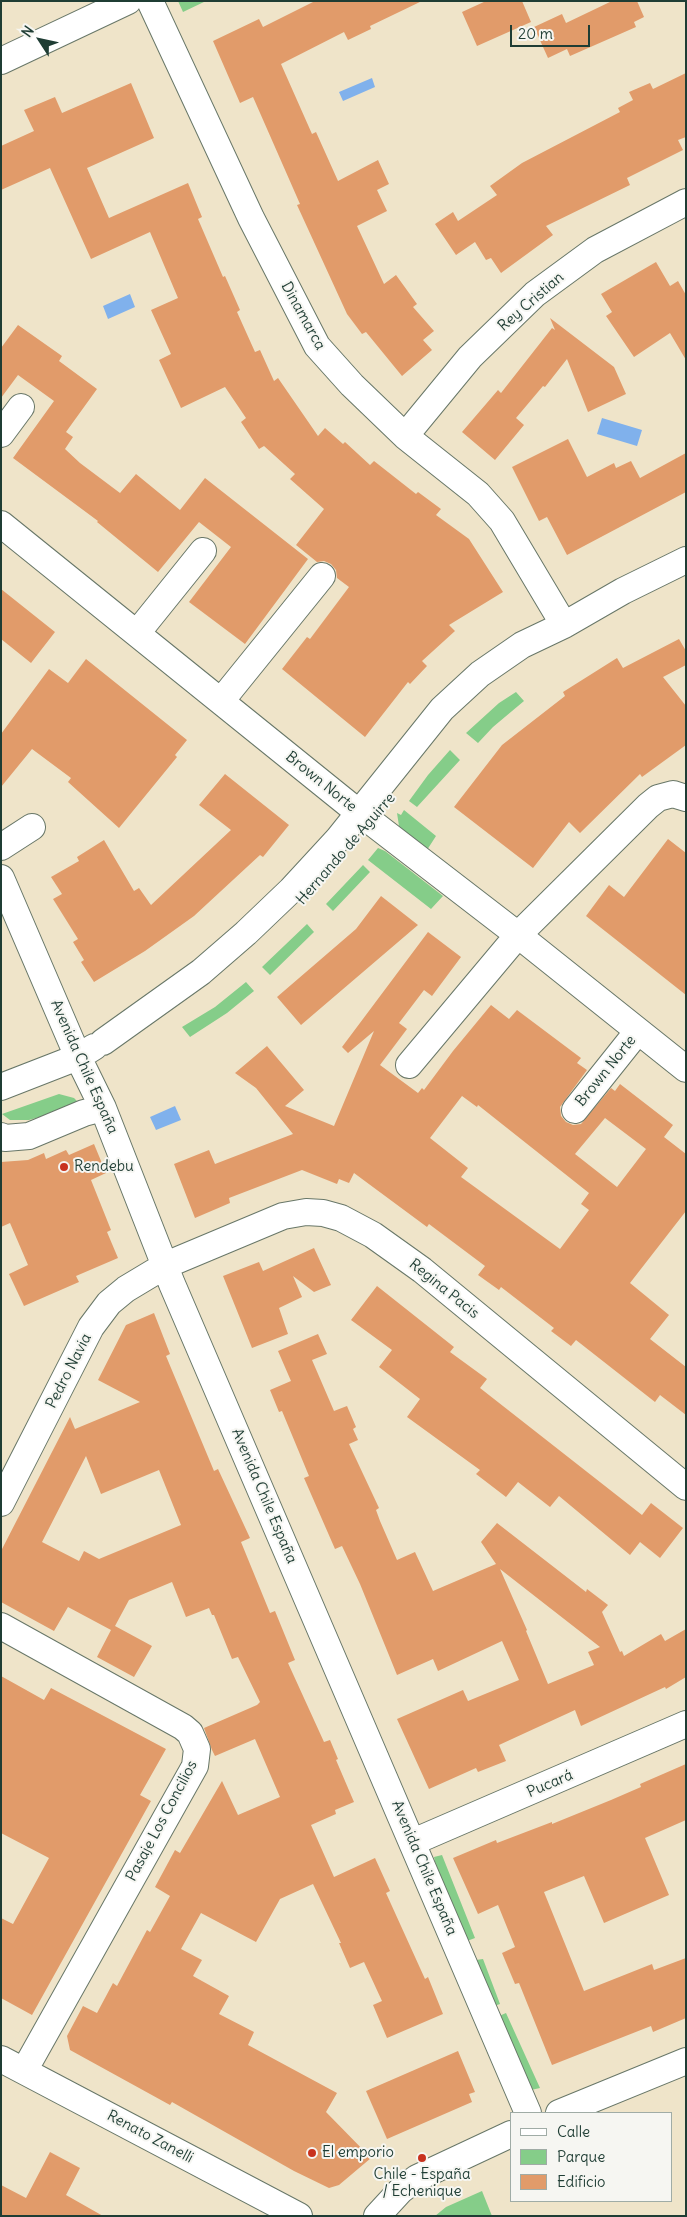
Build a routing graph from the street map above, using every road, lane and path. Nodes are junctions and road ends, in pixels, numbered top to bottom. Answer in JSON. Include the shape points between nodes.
{"nodes":[{"id":1,"x":128,"y":1,"type":"edge"},
{"id":2,"x":150,"y":1,"type":"edge"},
{"id":3,"x":82,"y":11,"type":"edge"},
{"id":4,"x":1,"y":61,"type":"edge"},
{"id":5,"x":686,"y":202,"type":"edge"},
{"id":6,"x":22,"y":407,"type":"dead end"},
{"id":7,"x":1,"y":434,"type":"edge"},
{"id":8,"x":405,"y":436,"type":"junction"},
{"id":9,"x":1,"y":524,"type":"edge"},
{"id":10,"x":203,"y":551,"type":"dead end"},
{"id":11,"x":686,"y":560,"type":"edge"},
{"id":12,"x":322,"y":576,"type":"dead end"},
{"id":13,"x":564,"y":625,"type":"junction"},
{"id":14,"x":136,"y":633,"type":"junction"},
{"id":15,"x":221,"y":701,"type":"junction"},
{"id":16,"x":686,"y":798,"type":"edge"},
{"id":17,"x":365,"y":817,"type":"junction"},
{"id":18,"x":32,"y":827,"type":"dead end"},
{"id":19,"x":1,"y":847,"type":"edge"},
{"id":20,"x":1,"y":878,"type":"edge"},
{"id":21,"x":518,"y":935,"type":"junction"},
{"id":22,"x":638,"y":1032,"type":"junction"},
{"id":23,"x":78,"y":1057,"type":"junction"},
{"id":24,"x":409,"y":1065,"type":"dead end"},
{"id":25,"x":686,"y":1069,"type":"edge"},
{"id":26,"x":1,"y":1087,"type":"edge"},
{"id":27,"x":103,"y":1108,"type":"junction"},
{"id":28,"x":574,"y":1110,"type":"dead end"},
{"id":29,"x":1,"y":1136,"type":"edge"},
{"id":30,"x":166,"y":1264,"type":"junction"},
{"id":31,"x":686,"y":1487,"type":"edge"},
{"id":32,"x":1,"y":1503,"type":"edge"},
{"id":33,"x":1,"y":1626,"type":"edge"},
{"id":34,"x":686,"y":1724,"type":"edge"},
{"id":35,"x":413,"y":1842,"type":"junction"},
{"id":36,"x":1,"y":2059,"type":"edge"},
{"id":37,"x":686,"y":2062,"type":"edge"},
{"id":38,"x":24,"y":2071,"type":"junction"},
{"id":39,"x":528,"y":2112,"type":"edge"},
{"id":40,"x":561,"y":2112,"type":"edge"},
{"id":41,"x":510,"y":2134,"type":"edge"},
{"id":42,"x":299,"y":2216,"type":"edge"},
{"id":43,"x":377,"y":2216,"type":"edge"}],
"edges":[{"from":1,"to":3,"type":"street"},
{"from":2,"to":8,"type":"street","name":"Dinamarca","via":[[251,218],[317,346]]},
{"from":3,"to":4,"type":"street"},
{"from":5,"to":8,"type":"street","name":"Rey Cristian","via":[[595,250],[534,294],[470,357]]},
{"from":6,"to":7,"type":"street"},
{"from":8,"to":13,"type":"street","name":"Dinamarca","via":[[478,494],[502,522]]},
{"from":9,"to":14,"type":"street","name":"Brown Norte"},
{"from":10,"to":14,"type":"street"},
{"from":11,"to":13,"type":"street","name":"Hernando de Aguirre"},
{"from":12,"to":15,"type":"street"},
{"from":13,"to":17,"type":"street","name":"Hernando de Aguirre","via":[[457,718]]},
{"from":14,"to":15,"type":"street","name":"Brown Norte"},
{"from":15,"to":17,"type":"street","name":"Brown Norte"},
{"from":16,"to":21,"type":"street","via":[[673,794],[658,798],[648,806]]},
{"from":17,"to":21,"type":"street","name":"Brown Norte"},
{"from":17,"to":23,"type":"street","name":"Hernando de Aguirre","via":[[282,922],[215,980],[155,1017]]},
{"from":18,"to":19,"type":"street"},
{"from":20,"to":23,"type":"street","name":"Avenida Chile España"},
{"from":21,"to":22,"type":"street","name":"Brown Norte"},
{"from":21,"to":24,"type":"street"},
{"from":22,"to":25,"type":"street","name":"Brown Norte"},
{"from":22,"to":28,"type":"street","name":"Brown Norte"},
{"from":23,"to":26,"type":"street","name":"Hernando de Aguirre"},
{"from":23,"to":27,"type":"street","name":"Avenida Chile España"},
{"from":27,"to":29,"type":"street","via":[[29,1136]]},
{"from":27,"to":30,"type":"street","name":"Avenida Chile España"},
{"from":30,"to":31,"type":"street","name":"Regina Pacis","via":[[283,1216],[306,1212],[341,1218],[373,1235],[422,1270]]},
{"from":30,"to":32,"type":"street","name":"Pedro Navia","via":[[109,1303],[91,1327]]},
{"from":30,"to":35,"type":"street","name":"Avenida Chile España"},
{"from":33,"to":38,"type":"street","name":"Pasaje Los Concilios","via":[[183,1727],[190,1733],[197,1749],[195,1766]]},
{"from":34,"to":35,"type":"street","name":"Pucará"},
{"from":35,"to":39,"type":"street","name":"Avenida Chile España"},
{"from":36,"to":38,"type":"street","name":"Renato Zanelli"},
{"from":37,"to":40,"type":"street"},
{"from":38,"to":42,"type":"street","name":"Renato Zanelli"},
{"from":41,"to":43,"type":"street","via":[[417,2178]]}]}
